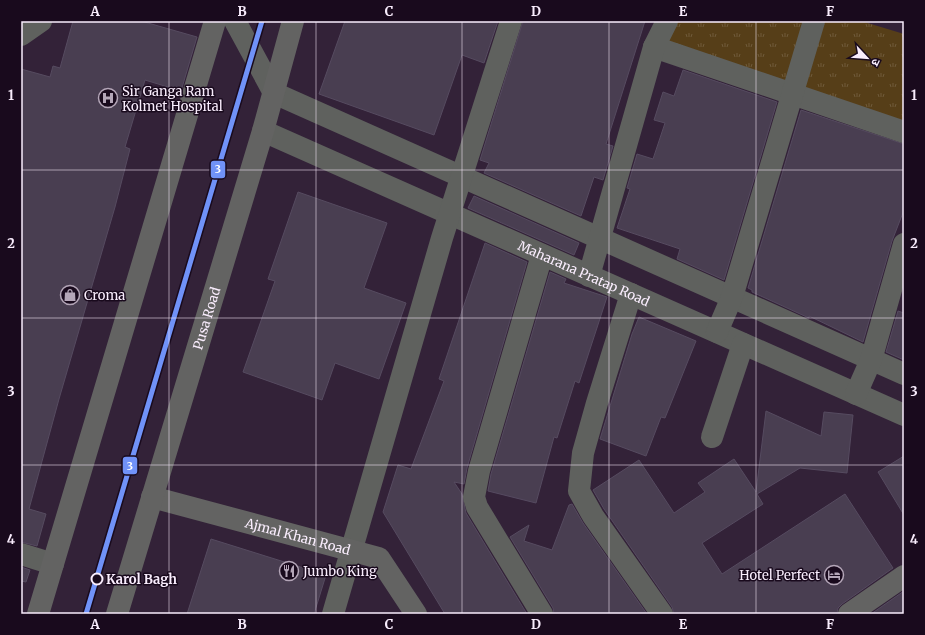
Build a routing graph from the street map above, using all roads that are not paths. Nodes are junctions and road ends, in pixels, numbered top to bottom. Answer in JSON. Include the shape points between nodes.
{"nodes":[{"id":1,"x":41,"y":21,"type":"edge"},
{"id":2,"x":235,"y":21,"type":"edge"},
{"id":3,"x":294,"y":21,"type":"edge"},
{"id":4,"x":511,"y":21,"type":"edge"},
{"id":5,"x":667,"y":21,"type":"edge"},
{"id":6,"x":814,"y":21,"type":"edge"},
{"id":7,"x":213,"y":23,"type":"edge"},
{"id":8,"x":21,"y":35,"type":"edge"},
{"id":9,"x":654,"y":48,"type":"junction"},
{"id":10,"x":274,"y":93,"type":"junction"},
{"id":11,"x":793,"y":93,"type":"junction"},
{"id":12,"x":263,"y":131,"type":"junction"},
{"id":13,"x":904,"y":132,"type":"edge"},
{"id":14,"x":462,"y":177,"type":"junction"},
{"id":15,"x":450,"y":214,"type":"junction"},
{"id":16,"x":600,"y":239,"type":"junction"},
{"id":17,"x":904,"y":244,"type":"edge"},
{"id":18,"x":542,"y":255,"type":"junction"},
{"id":19,"x":589,"y":276,"type":"junction"},
{"id":20,"x":631,"y":294,"type":"junction"},
{"id":21,"x":732,"y":297,"type":"junction"},
{"id":22,"x":717,"y":332,"type":"junction"},
{"id":23,"x":743,"y":344,"type":"junction"},
{"id":24,"x":871,"y":360,"type":"junction"},
{"id":25,"x":904,"y":374,"type":"edge"},
{"id":26,"x":856,"y":394,"type":"junction"},
{"id":27,"x":904,"y":415,"type":"edge"},
{"id":28,"x":712,"y":437,"type":"dead end"},
{"id":29,"x":152,"y":497,"type":"junction"},
{"id":30,"x":352,"y":551,"type":"junction"},
{"id":31,"x":21,"y":554,"type":"edge"},
{"id":32,"x":53,"y":564,"type":"junction"},
{"id":33,"x":904,"y":576,"type":"edge"},
{"id":34,"x":38,"y":614,"type":"edge"},
{"id":35,"x":116,"y":614,"type":"edge"},
{"id":36,"x":333,"y":614,"type":"edge"},
{"id":37,"x":416,"y":614,"type":"edge"},
{"id":38,"x":542,"y":614,"type":"edge"},
{"id":39,"x":662,"y":614,"type":"edge"},
{"id":40,"x":849,"y":614,"type":"edge"}],
"edges":[{"from":1,"to":8,"type":"street"},
{"from":2,"to":10,"type":"street"},
{"from":3,"to":10,"type":"main road","name":"Pusa Road"},
{"from":4,"to":14,"type":"street"},
{"from":5,"to":9,"type":"street"},
{"from":6,"to":11,"type":"street"},
{"from":7,"to":32,"type":"main road"},
{"from":9,"to":11,"type":"street"},
{"from":9,"to":16,"type":"street"},
{"from":10,"to":12,"type":"main road","name":"Pusa Road"},
{"from":10,"to":14,"type":"street"},
{"from":11,"to":13,"type":"street"},
{"from":11,"to":21,"type":"street"},
{"from":12,"to":15,"type":"street","name":"Maharana Pratap Road"},
{"from":12,"to":29,"type":"main road","name":"Pusa Road"},
{"from":14,"to":15,"type":"street"},
{"from":14,"to":16,"type":"street"},
{"from":15,"to":18,"type":"street","name":"Maharana Pratap Road"},
{"from":15,"to":30,"type":"street"},
{"from":16,"to":19,"type":"street"},
{"from":16,"to":21,"type":"street"},
{"from":17,"to":24,"type":"street"},
{"from":18,"to":19,"type":"street","name":"Maharana Pratap Road"},
{"from":18,"to":38,"type":"street","via":[[479,471],[474,497]]},
{"from":19,"to":20,"type":"street","name":"Maharana Pratap Road"},
{"from":20,"to":22,"type":"street","name":"Maharana Pratap Road"},
{"from":20,"to":39,"type":"street","via":[[583,453],[578,491]]},
{"from":21,"to":22,"type":"street"},
{"from":21,"to":24,"type":"street"},
{"from":22,"to":23,"type":"street","name":"Maharana Pratap Road"},
{"from":23,"to":26,"type":"street","name":"Maharana Pratap Road"},
{"from":23,"to":28,"type":"street"},
{"from":24,"to":25,"type":"street"},
{"from":24,"to":26,"type":"street"},
{"from":26,"to":27,"type":"street","name":"Maharana Pratap Road"},
{"from":29,"to":30,"type":"main road","name":"Ajmal Khan Road"},
{"from":29,"to":35,"type":"main road","name":"Pusa Road"},
{"from":30,"to":36,"type":"street"},
{"from":30,"to":37,"type":"main road","name":"Ajmal Khan Road","via":[[379,558]]},
{"from":31,"to":32,"type":"street"},
{"from":32,"to":34,"type":"main road"},
{"from":33,"to":40,"type":"main road"}]}
